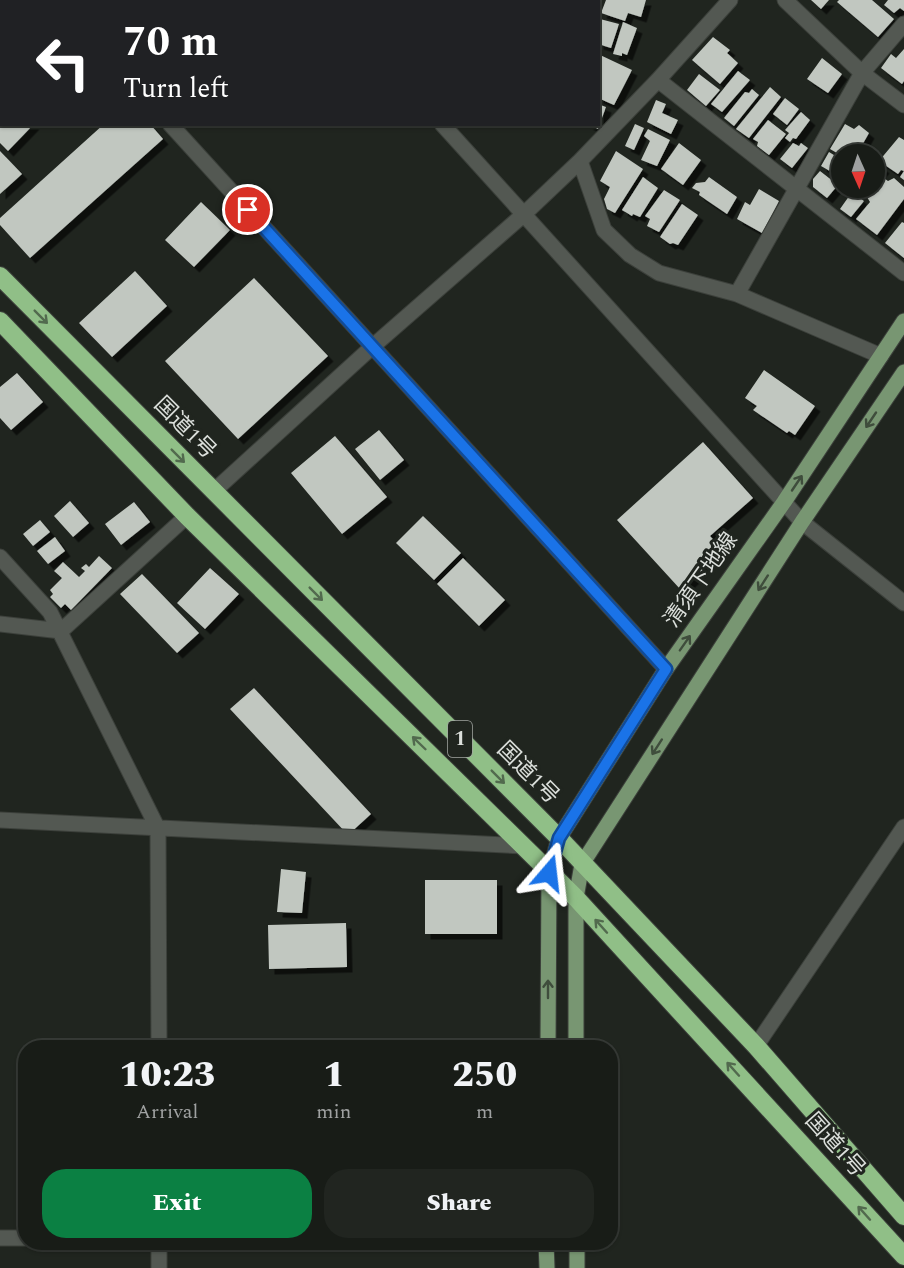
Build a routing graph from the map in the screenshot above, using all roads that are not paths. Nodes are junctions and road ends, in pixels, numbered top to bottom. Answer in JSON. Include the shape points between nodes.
{"nodes":[{"id":1,"x":730,"y":0,"type":"edge"},
{"id":2,"x":785,"y":0,"type":"edge"},
{"id":3,"x":904,"y":24,"type":"edge"},
{"id":4,"x":862,"y":73,"type":"junction"},
{"id":5,"x":658,"y":80,"type":"junction"},
{"id":6,"x":904,"y":105,"type":"edge"},
{"id":7,"x":172,"y":126,"type":"edge"},
{"id":8,"x":444,"y":126,"type":"edge"},
{"id":9,"x":580,"y":161,"type":"junction"},
{"id":10,"x":796,"y":190,"type":"junction"},
{"id":11,"x":523,"y":215,"type":"junction"},
{"id":12,"x":904,"y":273,"type":"edge"},
{"id":13,"x":0,"y":276,"type":"edge"},
{"id":14,"x":737,"y":294,"type":"junction"},
{"id":15,"x":0,"y":321,"type":"edge"},
{"id":16,"x":904,"y":321,"type":"edge"},
{"id":17,"x":372,"y":348,"type":"junction"},
{"id":18,"x":881,"y":356,"type":"junction"},
{"id":19,"x":904,"y":372,"type":"edge"},
{"id":20,"x":214,"y":491,"type":"junction"},
{"id":21,"x":784,"y":502,"type":"junction"},
{"id":22,"x":187,"y":516,"type":"junction"},
{"id":23,"x":802,"y":522,"type":"junction"},
{"id":24,"x":0,"y":557,"type":"edge"},
{"id":25,"x":904,"y":603,"type":"edge"},
{"id":26,"x":0,"y":624,"type":"edge"},
{"id":27,"x":61,"y":631,"type":"junction"},
{"id":28,"x":666,"y":669,"type":"junction"},
{"id":29,"x":0,"y":820,"type":"edge"},
{"id":30,"x":904,"y":827,"type":"edge"},
{"id":31,"x":158,"y":829,"type":"junction"},
{"id":32,"x":559,"y":838,"type":"junction"},
{"id":33,"x":524,"y":846,"type":"junction"},
{"id":34,"x":582,"y":864,"type":"junction"},
{"id":35,"x":549,"y":873,"type":"junction"},
{"id":36,"x":576,"y":898,"type":"junction"},
{"id":37,"x":159,"y":1040,"type":"edge"},
{"id":38,"x":548,"y":1040,"type":"edge"},
{"id":39,"x":576,"y":1040,"type":"edge"},
{"id":40,"x":756,"y":1046,"type":"junction"},
{"id":41,"x":904,"y":1216,"type":"edge"},
{"id":42,"x":0,"y":1238,"type":"edge"},
{"id":43,"x":18,"y":1238,"type":"edge"},
{"id":44,"x":159,"y":1250,"type":"edge"},
{"id":45,"x":546,"y":1250,"type":"edge"},
{"id":46,"x":577,"y":1250,"type":"edge"},
{"id":47,"x":904,"y":1256,"type":"edge"},
{"id":48,"x":159,"y":1268,"type":"edge"},
{"id":49,"x":547,"y":1268,"type":"edge"},
{"id":50,"x":577,"y":1268,"type":"edge"}],
"edges":[{"from":1,"to":5,"type":"street"},
{"from":2,"to":4,"type":"street"},
{"from":3,"to":4,"type":"street"},
{"from":4,"to":6,"type":"street"},
{"from":4,"to":10,"type":"street"},
{"from":5,"to":9,"type":"street"},
{"from":5,"to":10,"type":"street"},
{"from":7,"to":17,"type":"street"},
{"from":8,"to":11,"type":"street"},
{"from":9,"to":11,"type":"street"},
{"from":9,"to":14,"type":"street","via":[[604,230],[630,255],[660,273]]},
{"from":10,"to":12,"type":"street"},
{"from":10,"to":14,"type":"street"},
{"from":11,"to":17,"type":"street"},
{"from":11,"to":21,"type":"street"},
{"from":13,"to":20,"type":"highway","name":"国道1号","number":"1","one_way":true},
{"from":14,"to":18,"type":"street"},
{"from":15,"to":22,"type":"highway","name":"国道1号","number":"1"},
{"from":16,"to":18,"type":"main road","name":"清須下地線"},
{"from":17,"to":20,"type":"street"},
{"from":17,"to":28,"type":"street"},
{"from":21,"to":18,"type":"main road","name":"清須下地線","one_way":true},
{"from":19,"to":23,"type":"main road","one_way":true},
{"from":20,"to":32,"type":"highway","name":"国道1号","number":"1","one_way":true},
{"from":21,"to":23,"type":"street"},
{"from":28,"to":21,"type":"main road","name":"清須下地線","one_way":true},
{"from":22,"to":27,"type":"street"},
{"from":33,"to":22,"type":"highway","name":"国道1号","number":"1","one_way":true},
{"from":23,"to":25,"type":"street"},
{"from":23,"to":34,"type":"main road","one_way":true},
{"from":24,"to":27,"type":"street","via":[[50,612]]},
{"from":26,"to":27,"type":"street"},
{"from":27,"to":31,"type":"street"},
{"from":28,"to":32,"type":"main road","name":"清須下地線"},
{"from":29,"to":31,"type":"street"},
{"from":30,"to":40,"type":"street"},
{"from":31,"to":33,"type":"street"},
{"from":31,"to":37,"type":"street"},
{"from":32,"to":34,"type":"highway","name":"国道1号","number":"1"},
{"from":32,"to":35,"type":"main road","name":"清須下地線"},
{"from":33,"to":35,"type":"highway","name":"国道1号","number":"1"},
{"from":34,"to":36,"type":"main road"},
{"from":34,"to":40,"type":"highway","name":"国道1号","number":"1"},
{"from":35,"to":36,"type":"highway","name":"国道1号","number":"1"},
{"from":38,"to":35,"type":"main road","name":"清須下地線","one_way":true},
{"from":36,"to":39,"type":"main road"},
{"from":47,"to":36,"type":"highway","name":"国道1号","number":"1","one_way":true},
{"from":40,"to":41,"type":"highway","name":"国道1号","number":"1"},
{"from":42,"to":43,"type":"street"},
{"from":44,"to":48,"type":"street"},
{"from":45,"to":49,"type":"main road"},
{"from":46,"to":50,"type":"main road"}]}
